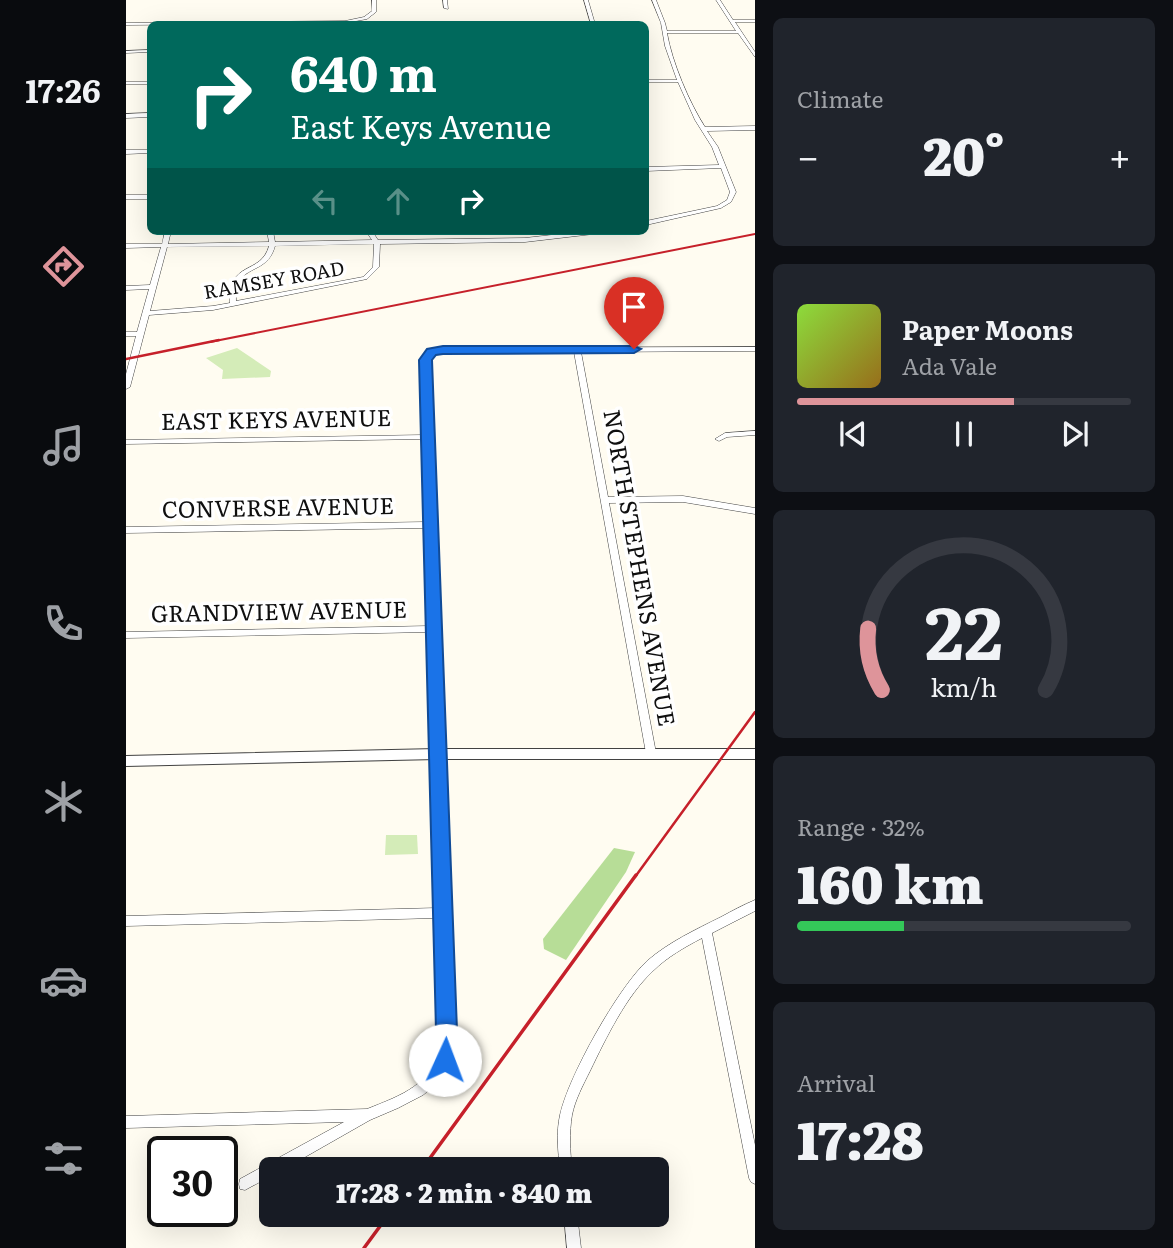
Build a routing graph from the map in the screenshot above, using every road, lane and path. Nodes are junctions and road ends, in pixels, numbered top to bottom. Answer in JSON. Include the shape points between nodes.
{"nodes":[{"id":1,"x":374,"y":0,"type":"edge"},
{"id":2,"x":445,"y":0,"type":"edge"},
{"id":3,"x":586,"y":0,"type":"edge"},
{"id":4,"x":654,"y":0,"type":"edge"},
{"id":5,"x":718,"y":0,"type":"edge"},
{"id":6,"x":446,"y":8,"type":"dead end"},
{"id":7,"x":367,"y":19,"type":"joint"},
{"id":8,"x":352,"y":21,"type":"edge"},
{"id":9,"x":592,"y":21,"type":"edge"},
{"id":10,"x":730,"y":21,"type":"junction"},
{"id":11,"x":755,"y":21,"type":"edge"},
{"id":12,"x":126,"y":24,"type":"edge"},
{"id":13,"x":147,"y":24,"type":"edge"},
{"id":14,"x":664,"y":32,"type":"junction"},
{"id":15,"x":738,"y":32,"type":"junction"},
{"id":16,"x":752,"y":48,"type":"edge"},
{"id":17,"x":147,"y":51,"type":"edge"},
{"id":18,"x":126,"y":52,"type":"edge"},
{"id":19,"x":755,"y":56,"type":"edge"},
{"id":20,"x":649,"y":81,"type":"edge"},
{"id":21,"x":680,"y":81,"type":"junction"},
{"id":22,"x":126,"y":83,"type":"edge"},
{"id":23,"x":147,"y":83,"type":"edge"},
{"id":24,"x":126,"y":116,"type":"edge"},
{"id":25,"x":147,"y":116,"type":"edge"},
{"id":26,"x":755,"y":128,"type":"edge"},
{"id":27,"x":704,"y":129,"type":"junction"},
{"id":28,"x":126,"y":152,"type":"edge"},
{"id":29,"x":147,"y":152,"type":"edge"},
{"id":30,"x":723,"y":166,"type":"junction"},
{"id":31,"x":649,"y":167,"type":"edge"},
{"id":32,"x":126,"y":197,"type":"edge"},
{"id":33,"x":147,"y":197,"type":"edge"},
{"id":34,"x":649,"y":222,"type":"edge"},
{"id":35,"x":167,"y":235,"type":"edge"},
{"id":36,"x":271,"y":235,"type":"edge"},
{"id":37,"x":372,"y":235,"type":"edge"},
{"id":38,"x":462,"y":235,"type":"edge"},
{"id":39,"x":576,"y":235,"type":"edge"},
{"id":40,"x":463,"y":241,"type":"junction"},
{"id":41,"x":376,"y":242,"type":"junction"},
{"id":42,"x":272,"y":244,"type":"junction"},
{"id":43,"x":164,"y":245,"type":"junction"},
{"id":44,"x":126,"y":246,"type":"edge"},
{"id":45,"x":153,"y":287,"type":"junction"},
{"id":46,"x":126,"y":288,"type":"edge"},
{"id":47,"x":233,"y":304,"type":"junction"},
{"id":48,"x":147,"y":313,"type":"junction"},
{"id":49,"x":126,"y":334,"type":"edge"},
{"id":50,"x":141,"y":334,"type":"junction"},
{"id":51,"x":755,"y":349,"type":"edge"},
{"id":52,"x":577,"y":350,"type":"junction"},
{"id":53,"x":126,"y":387,"type":"edge"},
{"id":54,"x":755,"y":433,"type":"edge"},
{"id":55,"x":428,"y":437,"type":"junction"},
{"id":56,"x":719,"y":439,"type":"dead end"},
{"id":57,"x":126,"y":442,"type":"edge"},
{"id":58,"x":604,"y":500,"type":"junction"},
{"id":59,"x":755,"y":512,"type":"edge"},
{"id":60,"x":431,"y":525,"type":"junction"},
{"id":61,"x":126,"y":530,"type":"edge"},
{"id":62,"x":433,"y":629,"type":"junction"},
{"id":63,"x":126,"y":635,"type":"edge"},
{"id":64,"x":651,"y":753,"type":"junction"},
{"id":65,"x":437,"y":754,"type":"junction"},
{"id":66,"x":755,"y":754,"type":"edge"},
{"id":67,"x":126,"y":761,"type":"edge"},
{"id":68,"x":755,"y":905,"type":"edge"},
{"id":69,"x":441,"y":913,"type":"junction"},
{"id":70,"x":126,"y":921,"type":"edge"},
{"id":71,"x":706,"y":932,"type":"junction"},
{"id":72,"x":367,"y":1115,"type":"junction"},
{"id":73,"x":126,"y":1122,"type":"edge"},
{"id":74,"x":293,"y":1157,"type":"edge"},
{"id":75,"x":565,"y":1157,"type":"edge"},
{"id":76,"x":259,"y":1176,"type":"edge"},
{"id":77,"x":755,"y":1178,"type":"edge"},
{"id":78,"x":246,"y":1184,"type":"dead end"},
{"id":79,"x":572,"y":1227,"type":"edge"},
{"id":80,"x":574,"y":1248,"type":"edge"}],
"edges":[{"from":1,"to":7,"type":"street","via":[[374,11]]},
{"from":2,"to":6,"type":"street"},
{"from":3,"to":9,"type":"street"},
{"from":4,"to":14,"type":"street"},
{"from":5,"to":10,"type":"street"},
{"from":7,"to":8,"type":"street"},
{"from":10,"to":11,"type":"street"},
{"from":10,"to":15,"type":"street"},
{"from":12,"to":13,"type":"street"},
{"from":14,"to":15,"type":"street"},
{"from":14,"to":21,"type":"street"},
{"from":15,"to":16,"type":"street"},
{"from":16,"to":19,"type":"street"},
{"from":17,"to":18,"type":"street"},
{"from":20,"to":21,"type":"street"},
{"from":21,"to":27,"type":"street"},
{"from":22,"to":23,"type":"street"},
{"from":24,"to":25,"type":"street"},
{"from":26,"to":27,"type":"street"},
{"from":27,"to":30,"type":"street"},
{"from":28,"to":29,"type":"street"},
{"from":30,"to":31,"type":"street"},
{"from":30,"to":34,"type":"street","via":[[733,191],[729,201],[713,210]]},
{"from":32,"to":33,"type":"street"},
{"from":35,"to":43,"type":"street"},
{"from":36,"to":42,"type":"street"},
{"from":37,"to":41,"type":"street"},
{"from":38,"to":40,"type":"street"},
{"from":39,"to":40,"type":"street"},
{"from":40,"to":41,"type":"street"},
{"from":41,"to":42,"type":"street"},
{"from":41,"to":47,"type":"street","name":"RAMSEY ROAD","via":[[376,267],[365,278]]},
{"from":42,"to":43,"type":"street"},
{"from":42,"to":47,"type":"street","via":[[265,259],[235,280]]},
{"from":43,"to":44,"type":"street"},
{"from":43,"to":45,"type":"street"},
{"from":45,"to":46,"type":"street"},
{"from":45,"to":48,"type":"street"},
{"from":47,"to":48,"type":"street","name":"RAMSEY ROAD"},
{"from":48,"to":50,"type":"street"},
{"from":49,"to":50,"type":"street"},
{"from":50,"to":53,"type":"street"},
{"from":51,"to":52,"type":"street"},
{"from":52,"to":55,"type":"street","via":[[443,350],[428,354]]},
{"from":52,"to":58,"type":"street","name":"NORTH STEPHENS AVENUE"},
{"from":54,"to":56,"type":"street"},
{"from":55,"to":57,"type":"street","name":"EAST KEYS AVENUE"},
{"from":55,"to":60,"type":"street"},
{"from":58,"to":59,"type":"street","via":[[683,499]]},
{"from":58,"to":64,"type":"street","name":"NORTH STEPHENS AVENUE"},
{"from":60,"to":61,"type":"street","name":"CONVERSE AVENUE"},
{"from":60,"to":62,"type":"street"},
{"from":62,"to":63,"type":"street","name":"GRANDVIEW AVENUE"},
{"from":62,"to":65,"type":"street"},
{"from":64,"to":65,"type":"street"},
{"from":64,"to":66,"type":"street"},
{"from":65,"to":67,"type":"street"},
{"from":65,"to":69,"type":"street"},
{"from":68,"to":71,"type":"street"},
{"from":69,"to":70,"type":"street"},
{"from":69,"to":72,"type":"street","via":[[447,1045],[442,1068],[421,1088]]},
{"from":71,"to":75,"type":"street","via":[[677,947],[634,983],[601,1038],[567,1111]]},
{"from":71,"to":77,"type":"street"},
{"from":72,"to":73,"type":"street"},
{"from":72,"to":74,"type":"street"},
{"from":76,"to":78,"type":"street"},
{"from":79,"to":80,"type":"street"}]}
